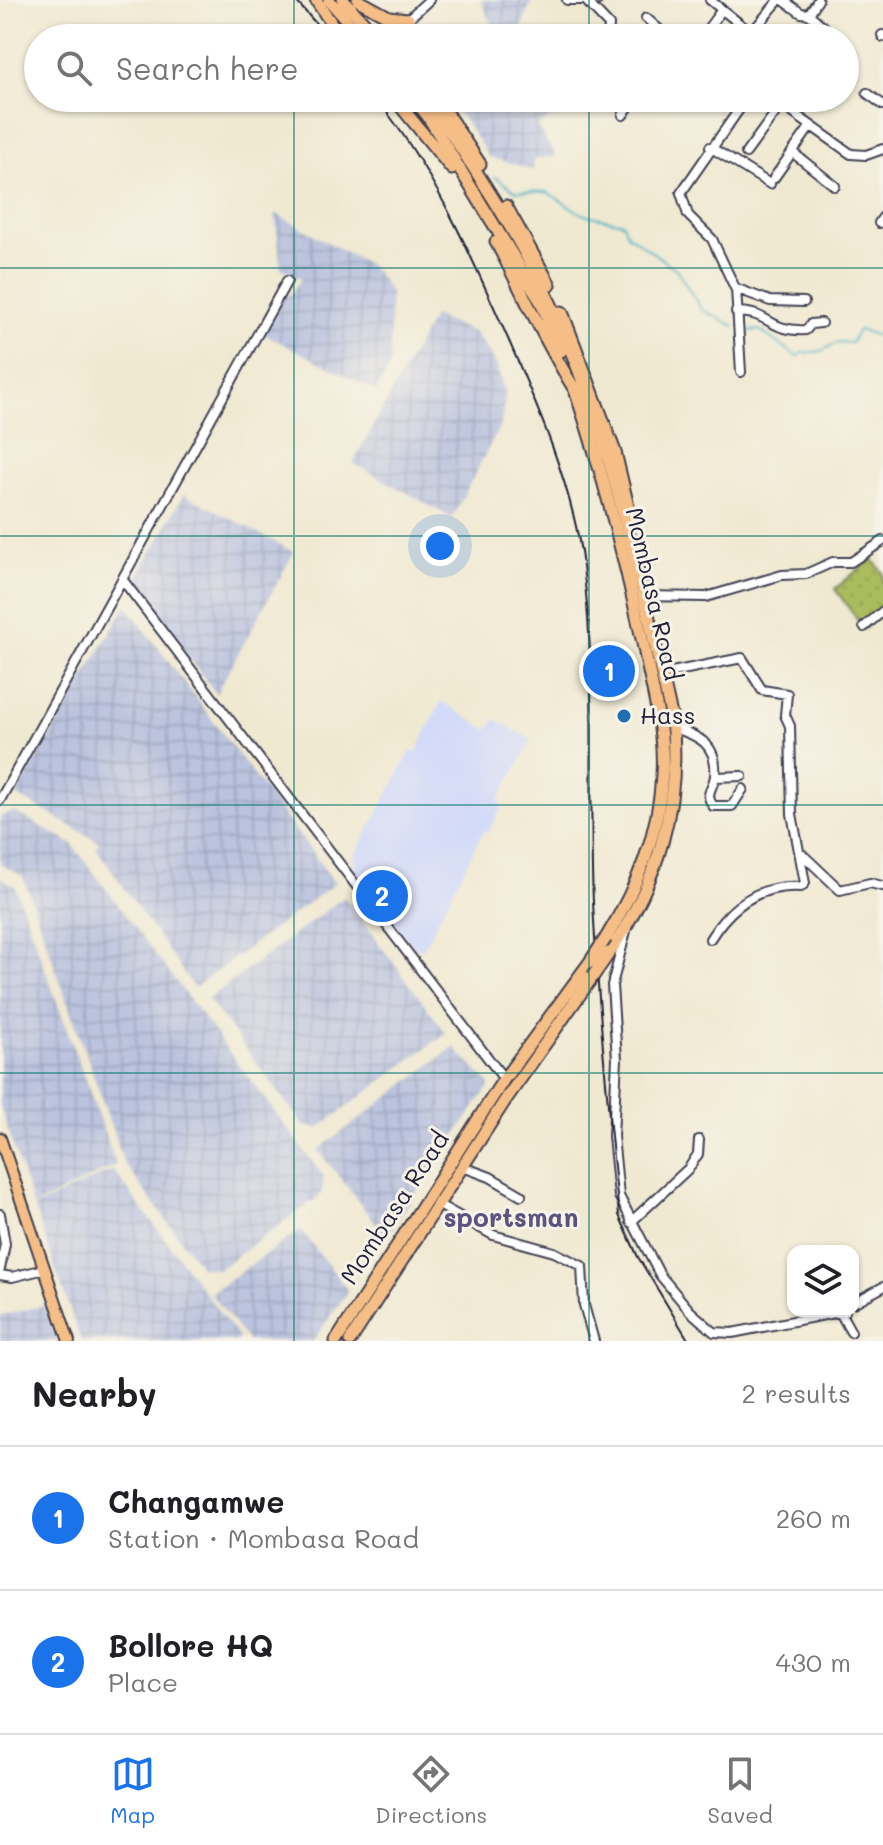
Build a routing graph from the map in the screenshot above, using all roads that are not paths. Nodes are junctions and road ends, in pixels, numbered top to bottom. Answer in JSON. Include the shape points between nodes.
{"nodes":[{"id":1,"x":316,"y":0,"type":"edge"},
{"id":2,"x":329,"y":0,"type":"edge"},
{"id":3,"x":343,"y":0,"type":"edge"},
{"id":4,"x":358,"y":0,"type":"edge"},
{"id":5,"x":429,"y":0,"type":"edge"},
{"id":6,"x":567,"y":0,"type":"edge"},
{"id":7,"x":598,"y":0,"type":"edge"},
{"id":8,"x":710,"y":0,"type":"edge"},
{"id":9,"x":781,"y":0,"type":"edge"},
{"id":10,"x":818,"y":0,"type":"edge"},
{"id":11,"x":588,"y":3,"type":"junction"},
{"id":12,"x":721,"y":11,"type":"junction"},
{"id":13,"x":809,"y":14,"type":"junction"},
{"id":14,"x":646,"y":18,"type":"dead end"},
{"id":15,"x":408,"y":19,"type":"junction"},
{"id":16,"x":332,"y":24,"type":"edge"},
{"id":17,"x":350,"y":24,"type":"edge"},
{"id":18,"x":370,"y":24,"type":"edge"},
{"id":19,"x":402,"y":24,"type":"edge"},
{"id":20,"x":409,"y":24,"type":"edge"},
{"id":21,"x":608,"y":24,"type":"edge"},
{"id":22,"x":653,"y":24,"type":"edge"},
{"id":23,"x":711,"y":24,"type":"edge"},
{"id":24,"x":736,"y":24,"type":"edge"},
{"id":25,"x":758,"y":24,"type":"edge"},
{"id":26,"x":820,"y":24,"type":"edge"},
{"id":27,"x":867,"y":93,"type":"dead end"},
{"id":28,"x":883,"y":105,"type":"edge"},
{"id":29,"x":406,"y":112,"type":"edge"},
{"id":30,"x":425,"y":112,"type":"edge"},
{"id":31,"x":437,"y":112,"type":"edge"},
{"id":32,"x":445,"y":112,"type":"edge"},
{"id":33,"x":625,"y":112,"type":"edge"},
{"id":34,"x":736,"y":112,"type":"edge"},
{"id":35,"x":769,"y":112,"type":"edge"},
{"id":36,"x":791,"y":112,"type":"edge"},
{"id":37,"x":623,"y":115,"type":"dead end"},
{"id":38,"x":810,"y":127,"type":"junction"},
{"id":39,"x":710,"y":147,"type":"junction"},
{"id":40,"x":883,"y":149,"type":"edge"},
{"id":41,"x":792,"y":152,"type":"junction"},
{"id":42,"x":746,"y":153,"type":"dead end"},
{"id":43,"x":835,"y":186,"type":"dead end"},
{"id":44,"x":287,"y":281,"type":"dead end"},
{"id":45,"x":741,"y":291,"type":"junction"},
{"id":46,"x":804,"y":302,"type":"dead end"},
{"id":47,"x":739,"y":314,"type":"junction"},
{"id":48,"x":821,"y":323,"type":"dead end"},
{"id":49,"x":741,"y":372,"type":"dead end"},
{"id":50,"x":577,"y":393,"type":"junction"},
{"id":51,"x":883,"y":541,"type":"edge"},
{"id":52,"x":638,"y":577,"type":"junction"},
{"id":53,"x":122,"y":579,"type":"junction"},
{"id":54,"x":643,"y":596,"type":"junction"},
{"id":55,"x":883,"y":611,"type":"edge"},
{"id":56,"x":864,"y":627,"type":"dead end"},
{"id":57,"x":662,"y":674,"type":"junction"},
{"id":58,"x":673,"y":728,"type":"junction"},
{"id":59,"x":742,"y":776,"type":"dead end"},
{"id":60,"x":715,"y":777,"type":"junction"},
{"id":61,"x":743,"y":789,"type":"dead end"},
{"id":62,"x":0,"y":800,"type":"edge"},
{"id":63,"x":798,"y":851,"type":"junction"},
{"id":64,"x":882,"y":886,"type":"edge"},
{"id":65,"x":627,"y":927,"type":"junction"},
{"id":66,"x":710,"y":939,"type":"dead end"},
{"id":67,"x":504,"y":1079,"type":"junction"},
{"id":68,"x":0,"y":1138,"type":"edge"},
{"id":69,"x":699,"y":1140,"type":"dead end"},
{"id":70,"x":463,"y":1167,"type":"junction"},
{"id":71,"x":521,"y":1195,"type":"dead end"},
{"id":72,"x":439,"y":1205,"type":"junction"},
{"id":73,"x":0,"y":1214,"type":"edge"},
{"id":74,"x":631,"y":1222,"type":"junction"},
{"id":75,"x":0,"y":1269,"type":"edge"},
{"id":76,"x":45,"y":1269,"type":"junction"},
{"id":77,"x":0,"y":1275,"type":"edge"},
{"id":78,"x":883,"y":1287,"type":"edge"},
{"id":79,"x":859,"y":1300,"type":"edge"},
{"id":80,"x":815,"y":1317,"type":"edge"},
{"id":81,"x":845,"y":1317,"type":"edge"},
{"id":82,"x":851,"y":1332,"type":"dead end"},
{"id":83,"x":69,"y":1341,"type":"edge"},
{"id":84,"x":336,"y":1341,"type":"edge"},
{"id":85,"x":350,"y":1341,"type":"edge"},
{"id":86,"x":594,"y":1341,"type":"edge"}],
"edges":[{"from":1,"to":16,"type":"highway"},
{"from":2,"to":17,"type":"highway"},
{"from":3,"to":18,"type":"highway"},
{"from":4,"to":15,"type":"highway","via":[[389,17]]},
{"from":5,"to":15,"type":"street"},
{"from":6,"to":11,"type":"street"},
{"from":7,"to":11,"type":"street"},
{"from":8,"to":12,"type":"street"},
{"from":9,"to":13,"type":"street"},
{"from":9,"to":25,"type":"street"},
{"from":10,"to":13,"type":"street"},
{"from":11,"to":21,"type":"street"},
{"from":12,"to":23,"type":"street"},
{"from":12,"to":24,"type":"street"},
{"from":13,"to":26,"type":"street"},
{"from":14,"to":22,"type":"street"},
{"from":15,"to":19,"type":"street"},
{"from":15,"to":20,"type":"highway"},
{"from":27,"to":28,"type":"street"},
{"from":29,"to":50,"type":"highway","via":[[445,159],[492,234]]},
{"from":30,"to":50,"type":"highway","name":"Mombasa Road","via":[[541,302]]},
{"from":31,"to":52,"type":"highway","name":"Mombasa Road","via":[[484,181],[554,312],[601,439]]},
{"from":32,"to":52,"type":"highway","via":[[533,249],[581,355],[625,489]]},
{"from":33,"to":37,"type":"street"},
{"from":34,"to":39,"type":"street"},
{"from":35,"to":42,"type":"street"},
{"from":36,"to":38,"type":"street"},
{"from":38,"to":40,"type":"street","via":[[855,155]]},
{"from":38,"to":41,"type":"street"},
{"from":39,"to":41,"type":"street","via":[[772,181]]},
{"from":39,"to":45,"type":"street","via":[[681,199],[688,215],[712,239],[723,267]]},
{"from":41,"to":43,"type":"street"},
{"from":44,"to":53,"type":"street"},
{"from":45,"to":46,"type":"street","via":[[770,301]]},
{"from":45,"to":47,"type":"street"},
{"from":47,"to":48,"type":"street","via":[[761,315],[784,331]]},
{"from":47,"to":49,"type":"street"},
{"from":50,"to":67,"type":"highway","name":"Mombasa Road","bridge":true,"via":[[617,525],[663,755],[653,841],[631,895],[590,962]]},
{"from":51,"to":54,"type":"street","via":[[851,562],[833,562],[806,574],[783,575],[706,597]]},
{"from":52,"to":54,"type":"highway","name":"Mombasa Road"},
{"from":53,"to":62,"type":"street"},
{"from":53,"to":67,"type":"street"},
{"from":54,"to":57,"type":"highway","name":"Mombasa Road"},
{"from":55,"to":56,"type":"street"},
{"from":57,"to":58,"type":"highway","name":"Mombasa Road"},
{"from":57,"to":63,"type":"street","via":[[742,658],[762,690],[786,693]]},
{"from":58,"to":60,"type":"street","via":[[704,738]]},
{"from":58,"to":65,"type":"highway","name":"Mombasa Road","via":[[676,753],[668,828]]},
{"from":59,"to":60,"type":"street"},
{"from":60,"to":61,"type":"street","via":[[708,792],[713,806],[732,806]]},
{"from":63,"to":64,"type":"street","via":[[840,890],[866,883]]},
{"from":63,"to":66,"type":"street","via":[[803,886],[760,891],[725,919]]},
{"from":65,"to":70,"type":"highway","name":"Mombasa Road","bridge":true},
{"from":65,"to":74,"type":"street","via":[[612,985],[617,1059],[612,1121],[618,1192]]},
{"from":67,"to":84,"type":"highway","name":"Mombasa Road"},
{"from":68,"to":76,"type":"main road"},
{"from":69,"to":74,"type":"street","via":[[689,1168]]},
{"from":70,"to":71,"type":"street"},
{"from":70,"to":72,"type":"highway","name":"Mombasa Road"},
{"from":72,"to":85,"type":"highway","name":"Mombasa Road"},
{"from":72,"to":86,"type":"street","via":[[493,1235],[554,1252],[582,1266],[584,1310]]},
{"from":73,"to":75,"type":"street","via":[[5,1244]]},
{"from":74,"to":80,"type":"street","via":[[660,1275],[714,1332]]},
{"from":76,"to":77,"type":"street"},
{"from":76,"to":83,"type":"main road"},
{"from":78,"to":79,"type":"street"},
{"from":81,"to":82,"type":"street"}]}
